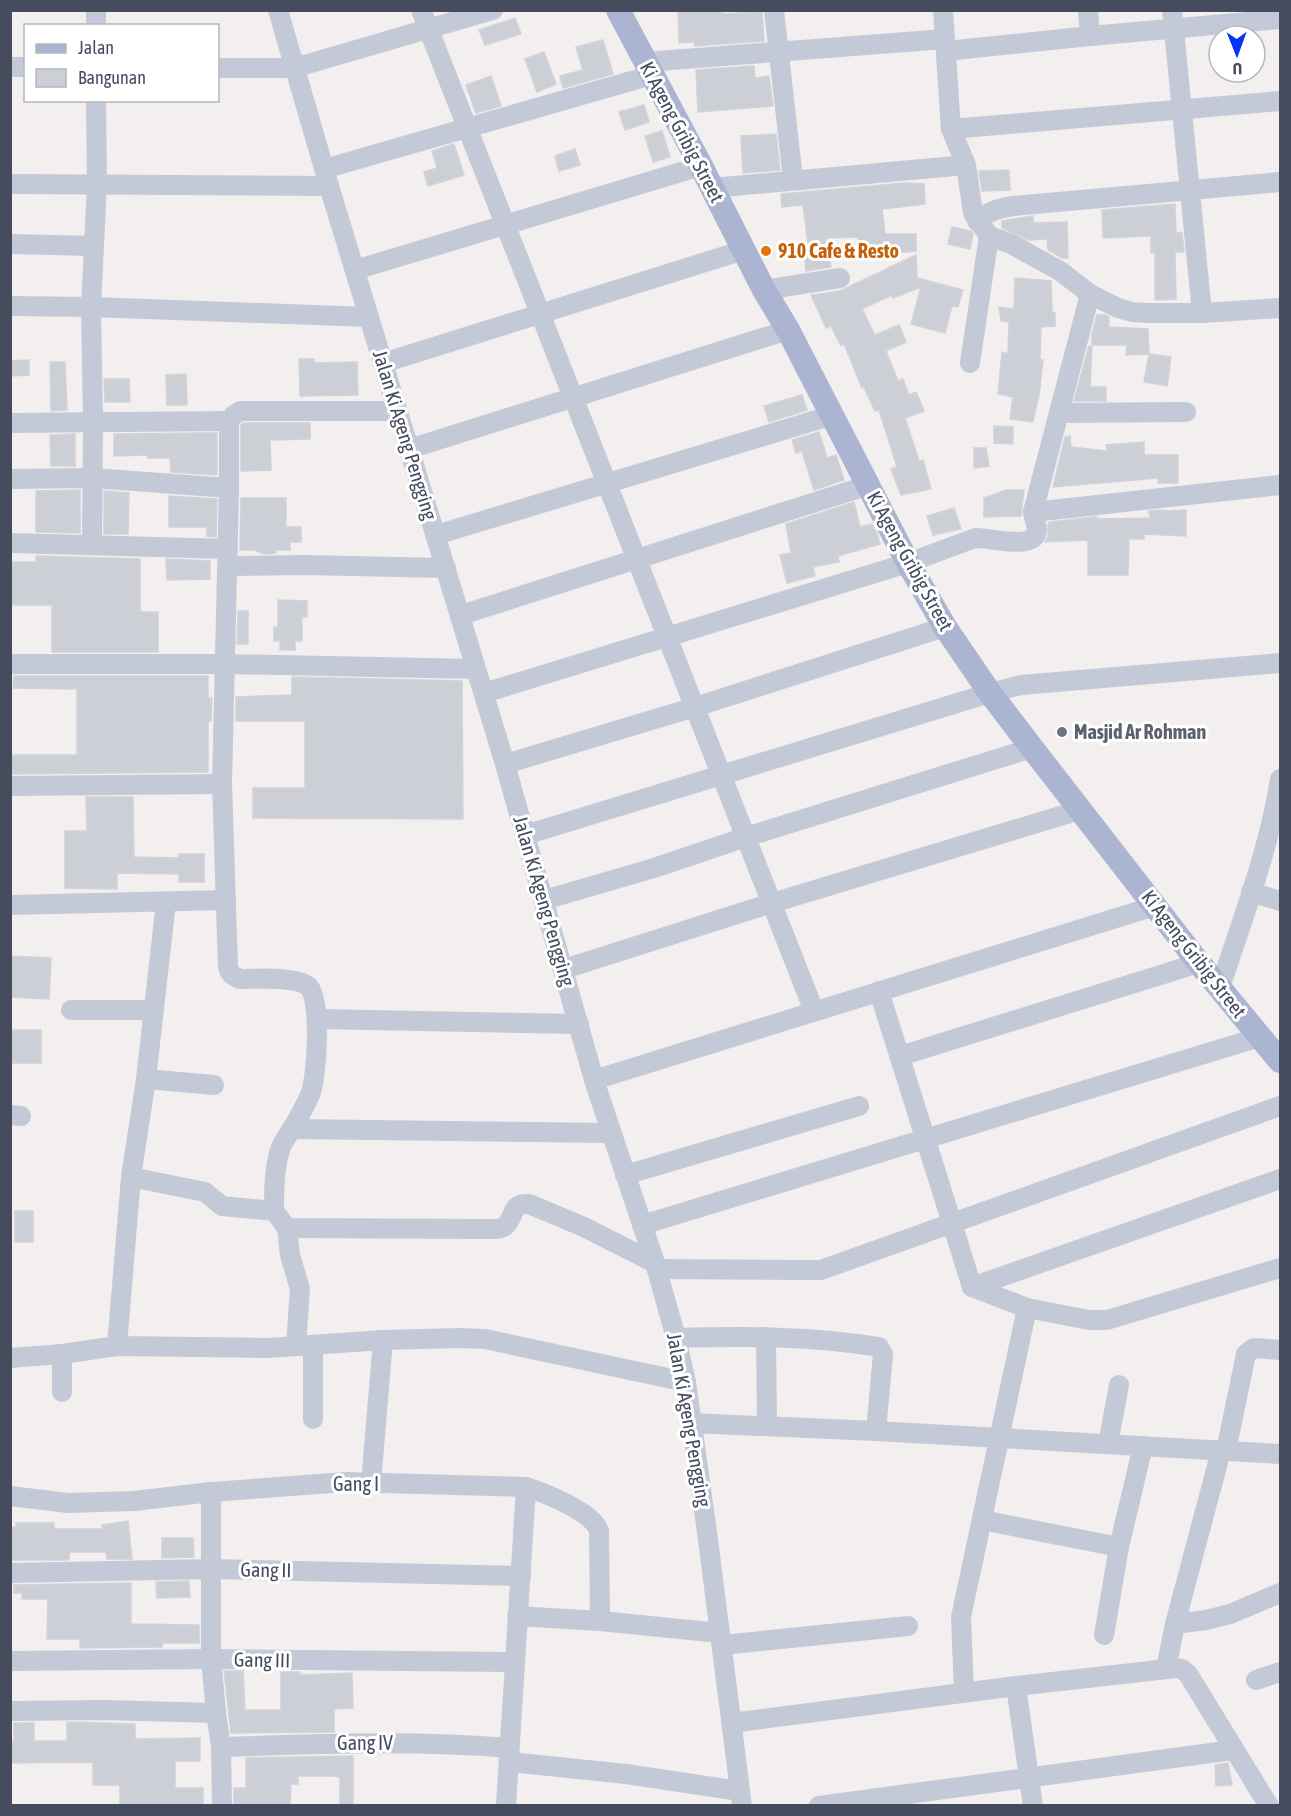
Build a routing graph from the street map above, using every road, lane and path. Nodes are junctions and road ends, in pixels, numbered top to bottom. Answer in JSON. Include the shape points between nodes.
{"nodes":[{"id":1,"x":278,"y":10,"type":"edge"},
{"id":2,"x":421,"y":10,"type":"edge"},
{"id":3,"x":494,"y":10,"type":"edge"},
{"id":4,"x":618,"y":10,"type":"edge"},
{"id":5,"x":774,"y":10,"type":"edge"},
{"id":6,"x":943,"y":10,"type":"edge"},
{"id":7,"x":1088,"y":10,"type":"edge"},
{"id":8,"x":1281,"y":19,"type":"edge"},
{"id":9,"x":1173,"y":20,"type":"edge"},
{"id":10,"x":428,"y":30,"type":"junction"},
{"id":11,"x":1090,"y":36,"type":"junction"},
{"id":12,"x":946,"y":45,"type":"junction"},
{"id":13,"x":778,"y":51,"type":"junction"},
{"id":14,"x":219,"y":68,"type":"edge"},
{"id":15,"x":294,"y":68,"type":"junction"},
{"id":16,"x":649,"y":68,"type":"junction"},
{"id":17,"x":1281,"y":101,"type":"edge"},
{"id":18,"x":96,"y":102,"type":"edge"},
{"id":19,"x":1181,"y":108,"type":"junction"},
{"id":20,"x":468,"y":129,"type":"junction"},
{"id":21,"x":951,"y":129,"type":"junction"},
{"id":22,"x":966,"y":165,"type":"junction"},
{"id":23,"x":707,"y":177,"type":"junction"},
{"id":24,"x":326,"y":178,"type":"junction"},
{"id":25,"x":793,"y":179,"type":"junction"},
{"id":26,"x":1281,"y":182,"type":"edge"},
{"id":27,"x":10,"y":184,"type":"edge"},
{"id":28,"x":97,"y":184,"type":"junction"},
{"id":29,"x":1191,"y":190,"type":"junction"},
{"id":30,"x":505,"y":224,"type":"junction"},
{"id":31,"x":983,"y":229,"type":"junction"},
{"id":32,"x":10,"y":244,"type":"edge"},
{"id":33,"x":93,"y":246,"type":"junction"},
{"id":34,"x":744,"y":250,"type":"junction"},
{"id":35,"x":356,"y":270,"type":"junction"},
{"id":36,"x":840,"y":278,"type":"dead end"},
{"id":37,"x":764,"y":290,"type":"junction"},
{"id":38,"x":1090,"y":294,"type":"junction"},
{"id":39,"x":10,"y":306,"type":"edge"},
{"id":40,"x":91,"y":307,"type":"junction"},
{"id":41,"x":1281,"y":308,"type":"edge"},
{"id":42,"x":540,"y":313,"type":"junction"},
{"id":43,"x":1202,"y":313,"type":"junction"},
{"id":44,"x":369,"y":317,"type":"junction"},
{"id":45,"x":788,"y":330,"type":"junction"},
{"id":46,"x":383,"y":363,"type":"junction"},
{"id":47,"x":970,"y":363,"type":"dead end"},
{"id":48,"x":573,"y":397,"type":"junction"},
{"id":49,"x":397,"y":411,"type":"junction"},
{"id":50,"x":1186,"y":412,"type":"dead end"},
{"id":51,"x":1059,"y":413,"type":"junction"},
{"id":52,"x":833,"y":416,"type":"junction"},
{"id":53,"x":229,"y":421,"type":"junction"},
{"id":54,"x":10,"y":423,"type":"edge"},
{"id":55,"x":93,"y":424,"type":"junction"},
{"id":56,"x":409,"y":449,"type":"junction"},
{"id":57,"x":92,"y":478,"type":"junction"},
{"id":58,"x":10,"y":479,"type":"edge"},
{"id":59,"x":607,"y":483,"type":"junction"},
{"id":60,"x":869,"y":485,"type":"junction"},
{"id":61,"x":1281,"y":485,"type":"edge"},
{"id":62,"x":229,"y":488,"type":"junction"},
{"id":63,"x":1033,"y":512,"type":"junction"},
{"id":64,"x":436,"y":535,"type":"junction"},
{"id":65,"x":10,"y":543,"type":"edge"},
{"id":66,"x":92,"y":545,"type":"junction"},
{"id":67,"x":228,"y":558,"type":"junction"},
{"id":68,"x":636,"y":558,"type":"junction"},
{"id":69,"x":908,"y":563,"type":"junction"},
{"id":70,"x":446,"y":568,"type":"junction"},
{"id":71,"x":461,"y":615,"type":"junction"},
{"id":72,"x":945,"y":627,"type":"junction"},
{"id":73,"x":667,"y":637,"type":"junction"},
{"id":74,"x":1281,"y":663,"type":"edge"},
{"id":75,"x":10,"y":664,"type":"edge"},
{"id":76,"x":224,"y":664,"type":"junction"},
{"id":77,"x":476,"y":669,"type":"junction"},
{"id":78,"x":484,"y":693,"type":"junction"},
{"id":79,"x":990,"y":693,"type":"junction"},
{"id":80,"x":695,"y":707,"type":"junction"},
{"id":81,"x":1032,"y":748,"type":"junction"},
{"id":82,"x":505,"y":764,"type":"junction"},
{"id":83,"x":722,"y":775,"type":"junction"},
{"id":84,"x":1281,"y":779,"type":"edge"},
{"id":85,"x":222,"y":784,"type":"junction"},
{"id":86,"x":10,"y":786,"type":"edge"},
{"id":87,"x":1080,"y":810,"type":"junction"},
{"id":88,"x":525,"y":835,"type":"junction"},
{"id":89,"x":746,"y":837,"type":"junction"},
{"id":90,"x":1251,"y":892,"type":"junction"},
{"id":91,"x":226,"y":900,"type":"junction"},
{"id":92,"x":544,"y":900,"type":"junction"},
{"id":93,"x":1281,"y":901,"type":"edge"},
{"id":94,"x":166,"y":902,"type":"junction"},
{"id":95,"x":772,"y":903,"type":"junction"},
{"id":96,"x":10,"y":905,"type":"edge"},
{"id":97,"x":1155,"y":906,"type":"junction"},
{"id":98,"x":1199,"y":963,"type":"junction"},
{"id":99,"x":564,"y":969,"type":"junction"},
{"id":100,"x":1220,"y":988,"type":"junction"},
{"id":101,"x":879,"y":991,"type":"junction"},
{"id":102,"x":71,"y":1010,"type":"dead end"},
{"id":103,"x":154,"y":1010,"type":"junction"},
{"id":104,"x":814,"y":1011,"type":"junction"},
{"id":105,"x":317,"y":1019,"type":"junction"},
{"id":106,"x":579,"y":1024,"type":"junction"},
{"id":107,"x":1260,"y":1037,"type":"junction"},
{"id":108,"x":900,"y":1056,"type":"junction"},
{"id":109,"x":1281,"y":1061,"type":"edge"},
{"id":110,"x":146,"y":1079,"type":"junction"},
{"id":111,"x":594,"y":1080,"type":"junction"},
{"id":112,"x":214,"y":1084,"type":"dead end"},
{"id":113,"x":860,"y":1106,"type":"dead end"},
{"id":114,"x":1281,"y":1106,"type":"edge"},
{"id":115,"x":292,"y":1129,"type":"junction"},
{"id":116,"x":611,"y":1133,"type":"junction"},
{"id":117,"x":925,"y":1138,"type":"junction"},
{"id":118,"x":625,"y":1175,"type":"junction"},
{"id":119,"x":131,"y":1177,"type":"junction"},
{"id":120,"x":1281,"y":1179,"type":"edge"},
{"id":121,"x":274,"y":1211,"type":"junction"},
{"id":122,"x":952,"y":1223,"type":"junction"},
{"id":123,"x":642,"y":1225,"type":"junction"},
{"id":124,"x":287,"y":1228,"type":"junction"},
{"id":125,"x":656,"y":1266,"type":"junction"},
{"id":126,"x":1281,"y":1268,"type":"edge"},
{"id":127,"x":972,"y":1287,"type":"junction"},
{"id":128,"x":1027,"y":1308,"type":"junction"},
{"id":129,"x":766,"y":1337,"type":"junction"},
{"id":130,"x":676,"y":1338,"type":"junction"},
{"id":131,"x":383,"y":1340,"type":"junction"},
{"id":132,"x":304,"y":1345,"type":"junction"},
{"id":133,"x":117,"y":1346,"type":"junction"},
{"id":134,"x":1281,"y":1350,"type":"edge"},
{"id":135,"x":62,"y":1354,"type":"junction"},
{"id":136,"x":10,"y":1358,"type":"edge"},
{"id":137,"x":686,"y":1382,"type":"junction"},
{"id":138,"x":1119,"y":1385,"type":"dead end"},
{"id":139,"x":62,"y":1392,"type":"dead end"},
{"id":140,"x":313,"y":1419,"type":"dead end"},
{"id":141,"x":691,"y":1423,"type":"junction"},
{"id":142,"x":767,"y":1426,"type":"junction"},
{"id":143,"x":876,"y":1431,"type":"junction"},
{"id":144,"x":999,"y":1438,"type":"junction"},
{"id":145,"x":1108,"y":1444,"type":"junction"},
{"id":146,"x":1143,"y":1446,"type":"junction"},
{"id":147,"x":1224,"y":1451,"type":"junction"},
{"id":148,"x":1281,"y":1454,"type":"edge"},
{"id":149,"x":371,"y":1483,"type":"junction"},
{"id":150,"x":526,"y":1487,"type":"junction"},
{"id":151,"x":211,"y":1492,"type":"junction"},
{"id":152,"x":10,"y":1496,"type":"edge"},
{"id":153,"x":982,"y":1520,"type":"junction"},
{"id":154,"x":1119,"y":1547,"type":"junction"},
{"id":155,"x":211,"y":1569,"type":"junction"},
{"id":156,"x":10,"y":1574,"type":"edge"},
{"id":157,"x":521,"y":1576,"type":"junction"},
{"id":158,"x":1281,"y":1593,"type":"edge"},
{"id":159,"x":517,"y":1616,"type":"junction"},
{"id":160,"x":600,"y":1621,"type":"junction"},
{"id":161,"x":1174,"y":1624,"type":"junction"},
{"id":162,"x":908,"y":1626,"type":"dead end"},
{"id":163,"x":1104,"y":1635,"type":"dead end"},
{"id":164,"x":721,"y":1639,"type":"junction"},
{"id":165,"x":211,"y":1659,"type":"junction"},
{"id":166,"x":10,"y":1661,"type":"edge"},
{"id":167,"x":514,"y":1662,"type":"junction"},
{"id":168,"x":1166,"y":1669,"type":"junction"},
{"id":169,"x":1281,"y":1672,"type":"edge"},
{"id":170,"x":1256,"y":1680,"type":"dead end"},
{"id":171,"x":1016,"y":1686,"type":"junction"},
{"id":172,"x":964,"y":1694,"type":"junction"},
{"id":173,"x":10,"y":1711,"type":"edge"},
{"id":174,"x":216,"y":1713,"type":"junction"},
{"id":175,"x":731,"y":1723,"type":"junction"},
{"id":176,"x":221,"y":1747,"type":"junction"},
{"id":177,"x":1233,"y":1750,"type":"junction"},
{"id":178,"x":510,"y":1755,"type":"junction"},
{"id":179,"x":1029,"y":1776,"type":"junction"},
{"id":180,"x":741,"y":1798,"type":"edge"},
{"id":181,"x":222,"y":1806,"type":"edge"},
{"id":182,"x":506,"y":1806,"type":"edge"},
{"id":183,"x":819,"y":1806,"type":"edge"},
{"id":184,"x":1033,"y":1806,"type":"edge"},
{"id":185,"x":1269,"y":1806,"type":"edge"}],
"edges":[{"from":1,"to":15,"type":"street","name":"Jalan Ki Ageng Pengging"},
{"from":2,"to":10,"type":"street"},
{"from":3,"to":10,"type":"street"},
{"from":4,"to":16,"type":"main road","name":"Ki Ageng Gribig Street"},
{"from":5,"to":13,"type":"street"},
{"from":6,"to":12,"type":"street"},
{"from":7,"to":11,"type":"street"},
{"from":8,"to":9,"type":"street"},
{"from":9,"to":11,"type":"street"},
{"from":9,"to":19,"type":"street"},
{"from":10,"to":15,"type":"street"},
{"from":10,"to":20,"type":"street"},
{"from":11,"to":12,"type":"street"},
{"from":12,"to":13,"type":"street"},
{"from":12,"to":21,"type":"street"},
{"from":13,"to":16,"type":"street"},
{"from":13,"to":25,"type":"street"},
{"from":14,"to":15,"type":"street"},
{"from":15,"to":24,"type":"street","name":"Jalan Ki Ageng Pengging"},
{"from":16,"to":20,"type":"street"},
{"from":16,"to":23,"type":"main road","name":"Ki Ageng Gribig Street"},
{"from":17,"to":19,"type":"street"},
{"from":18,"to":28,"type":"street"},
{"from":19,"to":21,"type":"street"},
{"from":19,"to":29,"type":"street"},
{"from":20,"to":24,"type":"street"},
{"from":20,"to":30,"type":"street"},
{"from":21,"to":22,"type":"street"},
{"from":22,"to":25,"type":"street"},
{"from":22,"to":31,"type":"street","via":[[970,203]]},
{"from":23,"to":25,"type":"street"},
{"from":23,"to":30,"type":"street"},
{"from":23,"to":34,"type":"main road","name":"Ki Ageng Gribig Street"},
{"from":24,"to":28,"type":"street"},
{"from":24,"to":35,"type":"street","name":"Jalan Ki Ageng Pengging"},
{"from":26,"to":29,"type":"street"},
{"from":27,"to":28,"type":"street"},
{"from":28,"to":33,"type":"street"},
{"from":29,"to":31,"type":"street","via":[[996,209],[986,213]]},
{"from":29,"to":43,"type":"street"},
{"from":30,"to":35,"type":"street"},
{"from":30,"to":42,"type":"street"},
{"from":31,"to":38,"type":"street","via":[[1060,271]]},
{"from":31,"to":47,"type":"street"},
{"from":32,"to":33,"type":"street"},
{"from":33,"to":40,"type":"street"},
{"from":34,"to":37,"type":"main road","name":"Ki Ageng Gribig Street"},
{"from":34,"to":42,"type":"street"},
{"from":35,"to":44,"type":"street","name":"Jalan Ki Ageng Pengging"},
{"from":36,"to":37,"type":"street"},
{"from":37,"to":45,"type":"main road","name":"Ki Ageng Gribig Street"},
{"from":38,"to":43,"type":"street","via":[[1132,312]]},
{"from":38,"to":51,"type":"street"},
{"from":39,"to":40,"type":"street"},
{"from":40,"to":44,"type":"street"},
{"from":40,"to":55,"type":"street"},
{"from":41,"to":43,"type":"street"},
{"from":42,"to":46,"type":"street"},
{"from":42,"to":48,"type":"street"},
{"from":44,"to":46,"type":"street","name":"Jalan Ki Ageng Pengging"},
{"from":45,"to":48,"type":"street"},
{"from":45,"to":52,"type":"main road","name":"Ki Ageng Gribig Street"},
{"from":46,"to":49,"type":"street","name":"Jalan Ki Ageng Pengging"},
{"from":48,"to":56,"type":"street"},
{"from":48,"to":59,"type":"street"},
{"from":49,"to":53,"type":"street","via":[[240,411]]},
{"from":49,"to":56,"type":"street","name":"Jalan Ki Ageng Pengging"},
{"from":50,"to":51,"type":"street"},
{"from":51,"to":63,"type":"street"},
{"from":52,"to":59,"type":"street"},
{"from":52,"to":60,"type":"main road","name":"Ki Ageng Gribig Street"},
{"from":53,"to":55,"type":"street"},
{"from":53,"to":62,"type":"street"},
{"from":54,"to":55,"type":"street"},
{"from":55,"to":57,"type":"street"},
{"from":56,"to":64,"type":"street","name":"Jalan Ki Ageng Pengging"},
{"from":57,"to":58,"type":"street"},
{"from":57,"to":62,"type":"street"},
{"from":57,"to":66,"type":"street"},
{"from":59,"to":64,"type":"street"},
{"from":59,"to":68,"type":"street"},
{"from":60,"to":68,"type":"street"},
{"from":60,"to":69,"type":"main road","name":"Ki Ageng Gribig Street"},
{"from":61,"to":63,"type":"street"},
{"from":62,"to":67,"type":"street"},
{"from":63,"to":69,"type":"street","via":[[1037,530],[1029,541],[975,538]]},
{"from":64,"to":70,"type":"street","name":"Jalan Ki Ageng Pengging"},
{"from":65,"to":66,"type":"street"},
{"from":66,"to":67,"type":"street"},
{"from":67,"to":70,"type":"street","via":[[303,566]]},
{"from":67,"to":76,"type":"street"},
{"from":68,"to":71,"type":"street"},
{"from":68,"to":73,"type":"street"},
{"from":69,"to":72,"type":"main road","name":"Ki Ageng Gribig Street"},
{"from":69,"to":73,"type":"street"},
{"from":70,"to":71,"type":"street","name":"Jalan Ki Ageng Pengging"},
{"from":71,"to":77,"type":"street","name":"Jalan Ki Ageng Pengging"},
{"from":72,"to":79,"type":"main road","name":"Ki Ageng Gribig Street"},
{"from":72,"to":80,"type":"street"},
{"from":73,"to":78,"type":"street"},
{"from":73,"to":80,"type":"street"},
{"from":74,"to":79,"type":"street","via":[[1021,686]]},
{"from":75,"to":76,"type":"street"},
{"from":76,"to":77,"type":"street"},
{"from":76,"to":85,"type":"street"},
{"from":77,"to":78,"type":"street","name":"Jalan Ki Ageng Pengging"},
{"from":78,"to":82,"type":"street","name":"Jalan Ki Ageng Pengging"},
{"from":79,"to":81,"type":"main road","name":"Ki Ageng Gribig Street"},
{"from":79,"to":83,"type":"street"},
{"from":80,"to":82,"type":"street"},
{"from":80,"to":83,"type":"street"},
{"from":81,"to":87,"type":"main road","name":"Ki Ageng Gribig Street"},
{"from":81,"to":89,"type":"street"},
{"from":82,"to":88,"type":"street","name":"Jalan Ki Ageng Pengging"},
{"from":83,"to":88,"type":"street"},
{"from":83,"to":89,"type":"street"},
{"from":84,"to":90,"type":"street"},
{"from":85,"to":86,"type":"street"},
{"from":85,"to":91,"type":"street"},
{"from":87,"to":95,"type":"street"},
{"from":87,"to":97,"type":"main road","name":"Ki Ageng Gribig Street"},
{"from":88,"to":92,"type":"street","name":"Jalan Ki Ageng Pengging"},
{"from":89,"to":92,"type":"street"},
{"from":89,"to":95,"type":"street"},
{"from":90,"to":93,"type":"street"},
{"from":90,"to":100,"type":"street"},
{"from":91,"to":94,"type":"street"},
{"from":91,"to":105,"type":"street","via":[[229,972],[240,979],[307,985],[314,995]]},
{"from":92,"to":99,"type":"street","name":"Jalan Ki Ageng Pengging"},
{"from":94,"to":96,"type":"street"},
{"from":94,"to":103,"type":"street"},
{"from":95,"to":99,"type":"street"},
{"from":95,"to":104,"type":"street"},
{"from":97,"to":98,"type":"main road","name":"Ki Ageng Gribig Street"},
{"from":97,"to":101,"type":"street"},
{"from":98,"to":100,"type":"main road","name":"Ki Ageng Gribig Street"},
{"from":98,"to":108,"type":"street"},
{"from":99,"to":106,"type":"street","name":"Jalan Ki Ageng Pengging"},
{"from":100,"to":107,"type":"main road","name":"Ki Ageng Gribig Street"},
{"from":101,"to":104,"type":"street"},
{"from":101,"to":108,"type":"street"},
{"from":102,"to":103,"type":"street"},
{"from":103,"to":110,"type":"street"},
{"from":104,"to":111,"type":"street"},
{"from":105,"to":106,"type":"street"},
{"from":105,"to":115,"type":"street","via":[[311,1092]]},
{"from":106,"to":111,"type":"street","name":"Jalan Ki Ageng Pengging"},
{"from":107,"to":109,"type":"main road","name":"Ki Ageng Gribig Street"},
{"from":107,"to":117,"type":"street"},
{"from":108,"to":117,"type":"street"},
{"from":110,"to":112,"type":"street"},
{"from":110,"to":119,"type":"street"},
{"from":111,"to":116,"type":"street","name":"Jalan Ki Ageng Pengging"},
{"from":113,"to":118,"type":"street"},
{"from":114,"to":122,"type":"street"},
{"from":115,"to":116,"type":"street"},
{"from":115,"to":121,"type":"street","via":[[277,1163]]},
{"from":116,"to":118,"type":"street","name":"Jalan Ki Ageng Pengging"},
{"from":117,"to":122,"type":"street"},
{"from":117,"to":123,"type":"street"},
{"from":118,"to":123,"type":"street","name":"Jalan Ki Ageng Pengging"},
{"from":119,"to":121,"type":"street","via":[[206,1192],[222,1206]]},
{"from":119,"to":133,"type":"street"},
{"from":120,"to":127,"type":"street"},
{"from":121,"to":124,"type":"street"},
{"from":122,"to":125,"type":"street","via":[[821,1270]]},
{"from":122,"to":127,"type":"street"},
{"from":123,"to":125,"type":"street","name":"Jalan Ki Ageng Pengging"},
{"from":124,"to":125,"type":"street","via":[[498,1229],[504,1228],[519,1205],[529,1204],[584,1227]]},
{"from":124,"to":132,"type":"street","via":[[300,1289]]},
{"from":125,"to":130,"type":"street","name":"Jalan Ki Ageng Pengging"},
{"from":126,"to":128,"type":"street","via":[[1107,1320]]},
{"from":127,"to":128,"type":"street"},
{"from":128,"to":144,"type":"street"},
{"from":129,"to":130,"type":"street"},
{"from":129,"to":142,"type":"street"},
{"from":129,"to":143,"type":"street","via":[[840,1340],[879,1347],[883,1354]]},
{"from":130,"to":137,"type":"street","name":"Jalan Ki Ageng Pengging"},
{"from":131,"to":132,"type":"street"},
{"from":131,"to":137,"type":"street","via":[[485,1339]]},
{"from":131,"to":149,"type":"street"},
{"from":132,"to":133,"type":"street"},
{"from":132,"to":140,"type":"street"},
{"from":133,"to":135,"type":"street"},
{"from":134,"to":147,"type":"street","via":[[1254,1348],[1246,1354]]},
{"from":135,"to":136,"type":"street"},
{"from":135,"to":139,"type":"street"},
{"from":137,"to":141,"type":"street","name":"Jalan Ki Ageng Pengging"},
{"from":138,"to":145,"type":"street"},
{"from":141,"to":142,"type":"street"},
{"from":141,"to":164,"type":"street","name":"Jalan Ki Ageng Pengging"},
{"from":142,"to":143,"type":"street"},
{"from":143,"to":144,"type":"street"},
{"from":144,"to":145,"type":"street"},
{"from":144,"to":153,"type":"street"},
{"from":145,"to":146,"type":"street"},
{"from":146,"to":147,"type":"street"},
{"from":146,"to":154,"type":"street"},
{"from":147,"to":148,"type":"street"},
{"from":147,"to":161,"type":"street"},
{"from":149,"to":150,"type":"street","name":"Gang I"},
{"from":149,"to":151,"type":"street","name":"Gang I"},
{"from":150,"to":157,"type":"street"},
{"from":150,"to":160,"type":"street","name":"Gang I","via":[[588,1516],[598,1526]]},
{"from":151,"to":152,"type":"street","name":"Gang I","via":[[134,1502],[68,1503]]},
{"from":151,"to":155,"type":"street"},
{"from":153,"to":154,"type":"street"},
{"from":153,"to":172,"type":"street","via":[[961,1617]]},
{"from":154,"to":163,"type":"street"},
{"from":155,"to":156,"type":"street","name":"Gang II"},
{"from":155,"to":157,"type":"street","name":"Gang II"},
{"from":155,"to":165,"type":"street"},
{"from":157,"to":159,"type":"street"},
{"from":158,"to":161,"type":"street","via":[[1230,1614]]},
{"from":159,"to":160,"type":"street"},
{"from":159,"to":167,"type":"street"},
{"from":160,"to":164,"type":"street"},
{"from":161,"to":168,"type":"street"},
{"from":162,"to":164,"type":"street"},
{"from":164,"to":175,"type":"street","name":"Jalan Ki Ageng Pengging"},
{"from":165,"to":166,"type":"street","name":"Gang III"},
{"from":165,"to":167,"type":"street","name":"Gang III"},
{"from":165,"to":174,"type":"street"},
{"from":167,"to":178,"type":"street"},
{"from":168,"to":171,"type":"street"},
{"from":168,"to":177,"type":"street","via":[[1182,1669],[1188,1674]]},
{"from":169,"to":170,"type":"street"},
{"from":171,"to":172,"type":"street"},
{"from":171,"to":179,"type":"street"},
{"from":172,"to":175,"type":"street"},
{"from":173,"to":174,"type":"street"},
{"from":174,"to":176,"type":"street"},
{"from":175,"to":180,"type":"street","name":"Jalan Ki Ageng Pengging"},
{"from":176,"to":178,"type":"street","name":"Gang IV","via":[[362,1742],[461,1744]]},
{"from":176,"to":181,"type":"street"},
{"from":177,"to":179,"type":"street"},
{"from":177,"to":185,"type":"street"},
{"from":178,"to":180,"type":"street","name":"Gang IV"},
{"from":178,"to":182,"type":"street"},
{"from":179,"to":183,"type":"street"},
{"from":179,"to":184,"type":"street"}]}
